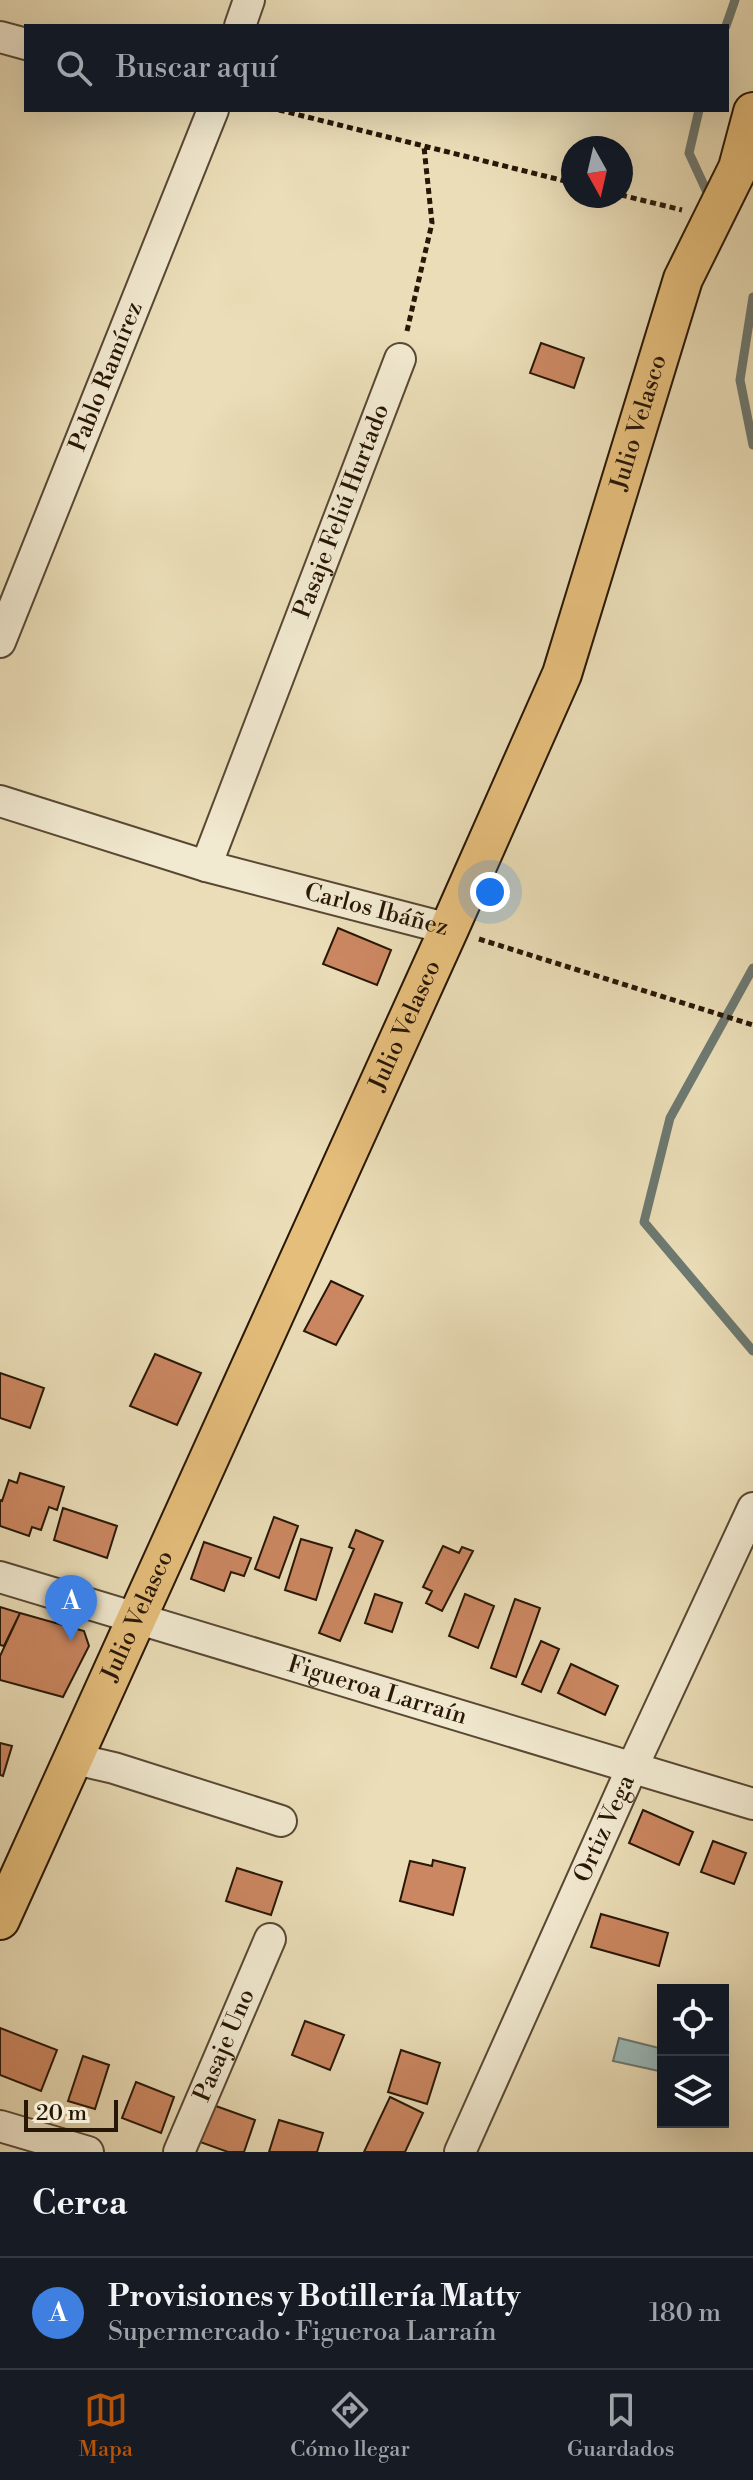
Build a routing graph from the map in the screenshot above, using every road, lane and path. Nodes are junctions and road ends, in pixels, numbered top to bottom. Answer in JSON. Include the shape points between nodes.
{"nodes":[{"id":1,"x":249,"y":0,"type":"edge"},
{"id":2,"x":241,"y":24,"type":"edge"},
{"id":3,"x":0,"y":37,"type":"edge"},
{"id":4,"x":24,"y":43,"type":"edge"},
{"id":5,"x":212,"y":112,"type":"edge"},
{"id":6,"x":287,"y":112,"type":"edge"},
{"id":7,"x":753,"y":112,"type":"edge"},
{"id":8,"x":424,"y":147,"type":"junction"},
{"id":9,"x":561,"y":180,"type":"edge"},
{"id":10,"x":633,"y":198,"type":"edge"},
{"id":11,"x":714,"y":217,"type":"junction"},
{"id":12,"x":400,"y":359,"type":"joint"},
{"id":13,"x":0,"y":642,"type":"edge"},
{"id":14,"x":0,"y":801,"type":"edge"},
{"id":15,"x":206,"y":866,"type":"junction"},
{"id":16,"x":449,"y":929,"type":"junction"},
{"id":17,"x":753,"y":1025,"type":"edge"},
{"id":18,"x":753,"y":1508,"type":"edge"},
{"id":19,"x":0,"y":1577,"type":"edge"},
{"id":20,"x":135,"y":1619,"type":"junction"},
{"id":21,"x":71,"y":1758,"type":"junction"},
{"id":22,"x":632,"y":1768,"type":"junction"},
{"id":23,"x":753,"y":1804,"type":"edge"},
{"id":24,"x":281,"y":1821,"type":"dead end"},
{"id":25,"x":0,"y":1920,"type":"edge"},
{"id":26,"x":270,"y":1939,"type":"dead end"},
{"id":27,"x":0,"y":2126,"type":"edge"},
{"id":28,"x":88,"y":2152,"type":"edge"},
{"id":29,"x":179,"y":2152,"type":"edge"},
{"id":30,"x":460,"y":2152,"type":"edge"}],
"edges":[{"from":1,"to":2,"type":"street"},
{"from":3,"to":4,"type":"street"},
{"from":5,"to":13,"type":"street","name":"Pablo Ramírez"},
{"from":6,"to":8,"type":"path"},
{"from":7,"to":11,"type":"main road","name":"Julio Velasco","via":[[738,168]]},
{"from":8,"to":9,"type":"path"},
{"from":8,"to":12,"type":"path","via":[[432,223]]},
{"from":10,"to":11,"type":"path"},
{"from":11,"to":16,"type":"main road","name":"Julio Velasco","via":[[683,279],[562,674]]},
{"from":12,"to":15,"type":"street","name":"Pasaje Feliú Hurtado"},
{"from":14,"to":15,"type":"street","name":"Carlos Ibáñez"},
{"from":15,"to":16,"type":"street","name":"Carlos Ibáñez"},
{"from":16,"to":17,"type":"path","name":"Carlos Ibáñez"},
{"from":16,"to":20,"type":"main road","name":"Julio Velasco"},
{"from":18,"to":22,"type":"street","name":"Ortiz Vega"},
{"from":19,"to":20,"type":"street","name":"Figueroa Larraín"},
{"from":20,"to":21,"type":"main road","name":"Julio Velasco"},
{"from":20,"to":22,"type":"street","name":"Figueroa Larraín"},
{"from":21,"to":24,"type":"street"},
{"from":21,"to":25,"type":"main road","name":"Julio Velasco"},
{"from":22,"to":23,"type":"street","name":"Figueroa Larraín"},
{"from":22,"to":30,"type":"street","name":"Ortiz Vega"},
{"from":26,"to":29,"type":"street","name":"Pasaje Uno"},
{"from":27,"to":28,"type":"street"}]}
